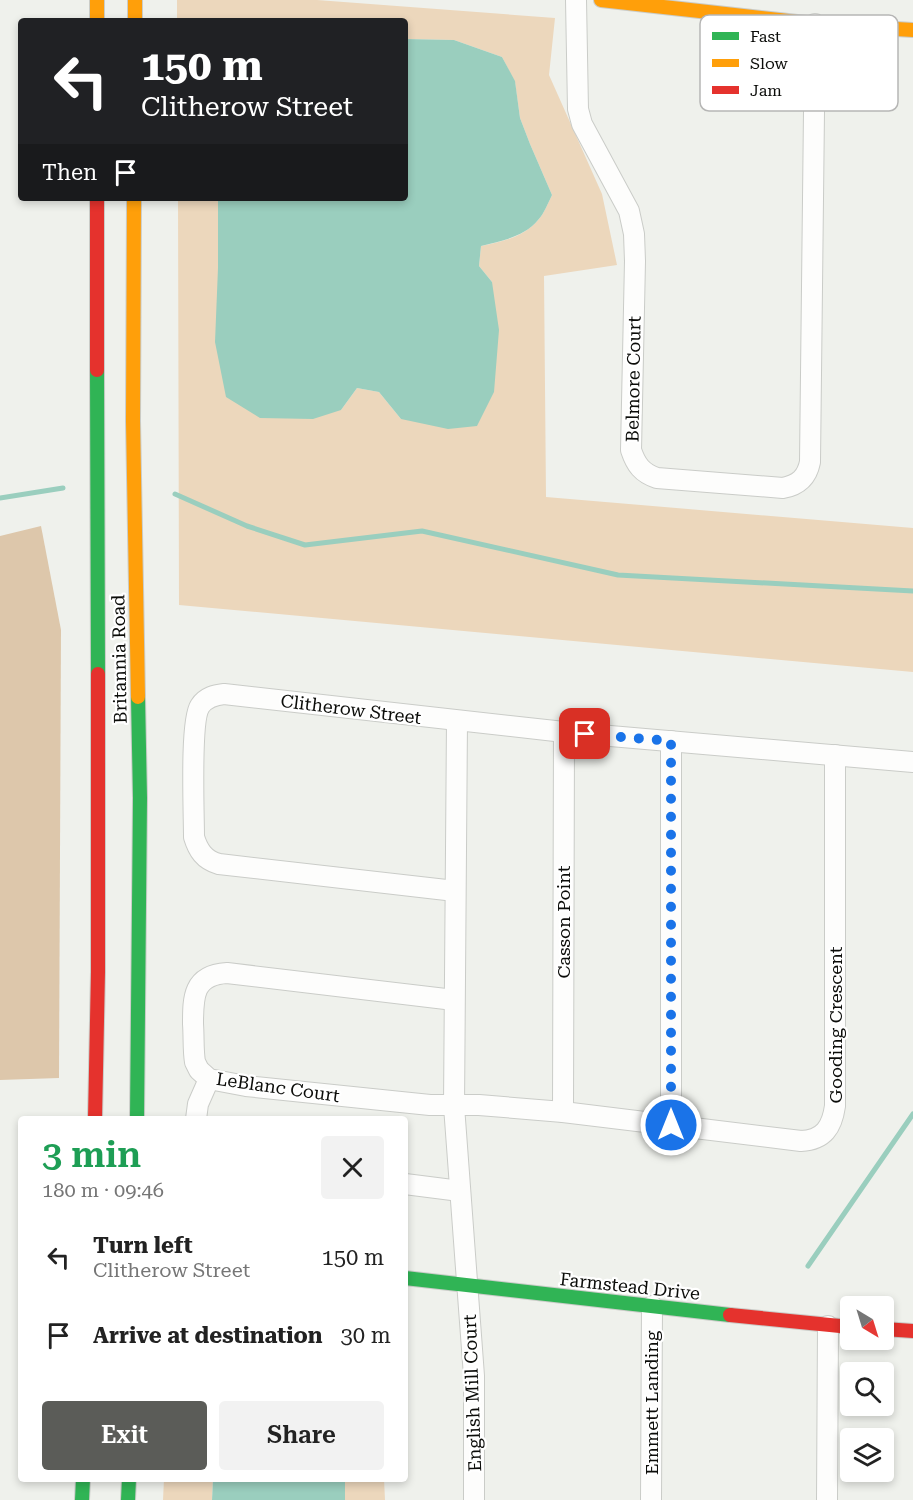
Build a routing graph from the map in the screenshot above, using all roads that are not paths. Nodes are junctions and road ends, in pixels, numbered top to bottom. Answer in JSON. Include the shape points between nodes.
{"nodes":[{"id":1,"x":97,"y":0,"type":"edge"},
{"id":2,"x":135,"y":0,"type":"edge"},
{"id":3,"x":576,"y":0,"type":"edge"},
{"id":4,"x":601,"y":0,"type":"edge"},
{"id":5,"x":735,"y":15,"type":"edge"},
{"id":6,"x":97,"y":18,"type":"edge"},
{"id":7,"x":135,"y":18,"type":"edge"},
{"id":8,"x":898,"y":29,"type":"edge"},
{"id":9,"x":913,"y":30,"type":"edge"},
{"id":10,"x":814,"y":111,"type":"edge"},
{"id":11,"x":97,"y":201,"type":"edge"},
{"id":12,"x":134,"y":201,"type":"edge"},
{"id":13,"x":457,"y":721,"type":"junction"},
{"id":14,"x":564,"y":732,"type":"junction"},
{"id":15,"x":671,"y":741,"type":"junction"},
{"id":16,"x":835,"y":756,"type":"junction"},
{"id":17,"x":913,"y":762,"type":"edge"},
{"id":18,"x":455,"y":891,"type":"junction"},
{"id":19,"x":454,"y":1000,"type":"junction"},
{"id":20,"x":209,"y":1079,"type":"junction"},
{"id":21,"x":454,"y":1106,"type":"junction"},
{"id":22,"x":563,"y":1112,"type":"junction"},
{"id":23,"x":95,"y":1116,"type":"edge"},
{"id":24,"x":137,"y":1116,"type":"edge"},
{"id":25,"x":196,"y":1116,"type":"edge"},
{"id":26,"x":671,"y":1125,"type":"junction"},
{"id":27,"x":408,"y":1184,"type":"edge"},
{"id":28,"x":460,"y":1191,"type":"junction"},
{"id":29,"x":408,"y":1278,"type":"edge"},
{"id":30,"x":467,"y":1286,"type":"junction"},
{"id":31,"x":652,"y":1306,"type":"junction"},
{"id":32,"x":828,"y":1326,"type":"junction"},
{"id":33,"x":840,"y":1327,"type":"edge"},
{"id":34,"x":894,"y":1330,"type":"edge"},
{"id":35,"x":913,"y":1331,"type":"edge"},
{"id":36,"x":83,"y":1482,"type":"edge"},
{"id":37,"x":129,"y":1482,"type":"edge"},
{"id":38,"x":82,"y":1500,"type":"edge"},
{"id":39,"x":128,"y":1500,"type":"edge"},
{"id":40,"x":474,"y":1500,"type":"edge"},
{"id":41,"x":651,"y":1500,"type":"edge"},
{"id":42,"x":828,"y":1500,"type":"edge"}],
"edges":[{"from":1,"to":6,"type":"main road"},
{"from":2,"to":7,"type":"main road"},
{"from":3,"to":10,"type":"street","name":"Belmore Court","via":[[578,109],[582,124],[629,211],[634,234],[631,450],[640,469],[648,475],[783,488],[802,480],[808,470]]},
{"from":4,"to":5,"type":"main road"},
{"from":8,"to":9,"type":"main road"},
{"from":11,"to":23,"type":"main road","name":"Britannia Road"},
{"from":12,"to":24,"type":"main road","name":"Britannia Road","via":[[133,422],[140,798]]},
{"from":13,"to":14,"type":"street","name":"Clitherow Street"},
{"from":13,"to":18,"type":"street","name":"English Mill Court"},
{"from":13,"to":18,"type":"street","name":"Clitherow Street","via":[[224,694],[214,695],[201,705],[194,734],[194,837],[207,859],[219,864]]},
{"from":14,"to":15,"type":"street","name":"Clitherow Street"},
{"from":14,"to":22,"type":"street","name":"Casson Point"},
{"from":15,"to":16,"type":"street","name":"Clitherow Street"},
{"from":15,"to":26,"type":"street"},
{"from":16,"to":17,"type":"street","name":"Clitherow Street"},
{"from":16,"to":26,"type":"street","name":"Gooding Crescent","via":[[833,1120],[828,1131],[811,1141]]},
{"from":18,"to":19,"type":"street","name":"English Mill Court"},
{"from":19,"to":20,"type":"street","name":"LeBlanc Court","via":[[216,974],[206,978],[193,998],[194,1054],[199,1070]]},
{"from":19,"to":21,"type":"street","name":"English Mill Court"},
{"from":20,"to":21,"type":"street","name":"LeBlanc Court"},
{"from":20,"to":25,"type":"street"},
{"from":21,"to":22,"type":"street","name":"Gooding Crescent"},
{"from":21,"to":28,"type":"street","name":"English Mill Court"},
{"from":22,"to":26,"type":"street","name":"Gooding Crescent"},
{"from":27,"to":28,"type":"street"},
{"from":28,"to":30,"type":"street","name":"English Mill Court"},
{"from":29,"to":30,"type":"main road","name":"Farmstead Drive"},
{"from":30,"to":31,"type":"main road","name":"Farmstead Drive"},
{"from":30,"to":40,"type":"street","name":"English Mill Court","via":[[474,1376]]},
{"from":31,"to":32,"type":"main road","name":"Farmstead Drive"},
{"from":31,"to":41,"type":"street","name":"Emmett Landing"},
{"from":32,"to":33,"type":"main road","name":"Farmstead Drive"},
{"from":32,"to":42,"type":"street"},
{"from":34,"to":35,"type":"main road"},
{"from":36,"to":38,"type":"main road"},
{"from":37,"to":39,"type":"main road"}]}
